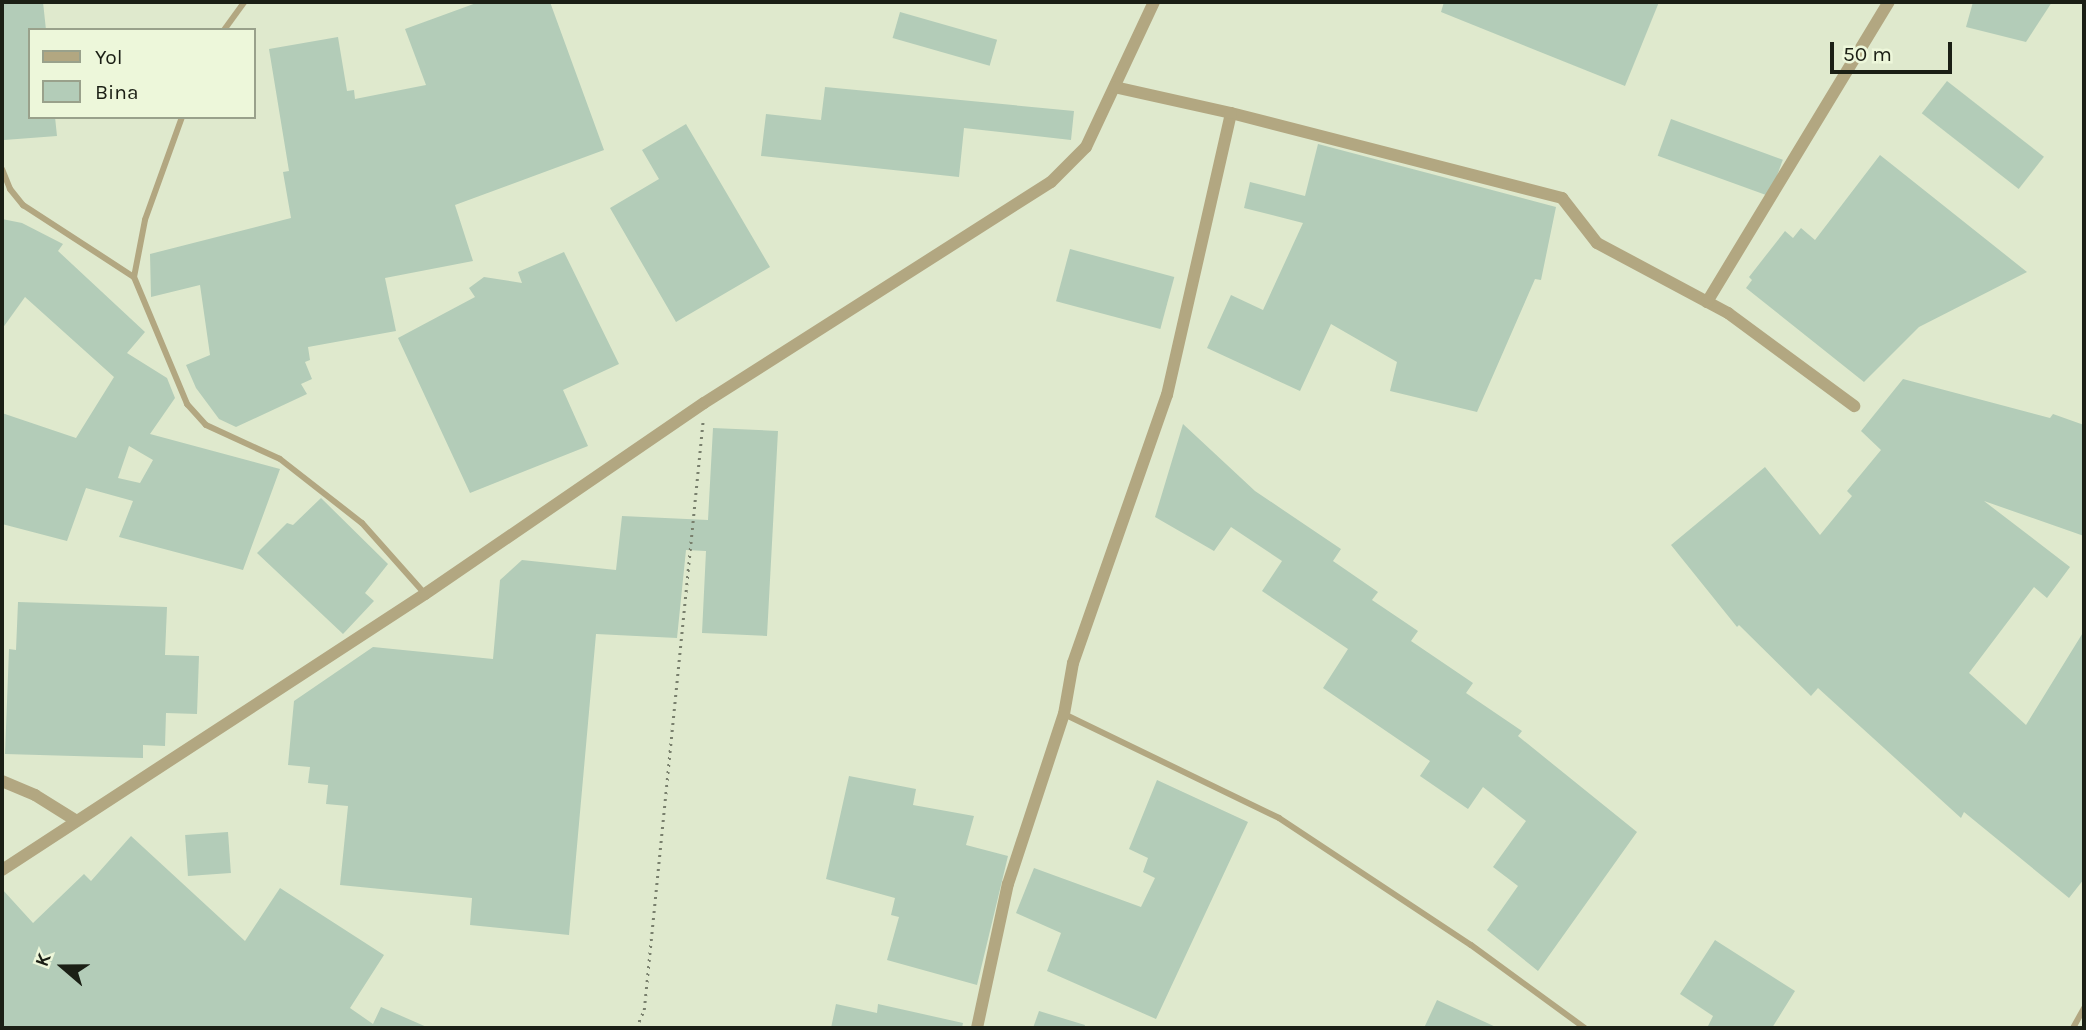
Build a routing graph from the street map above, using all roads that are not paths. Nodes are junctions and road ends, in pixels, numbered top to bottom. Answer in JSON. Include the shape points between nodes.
{"nodes":[{"id":1,"x":244,"y":2,"type":"edge"},
{"id":2,"x":1154,"y":2,"type":"edge"},
{"id":3,"x":1889,"y":2,"type":"edge"},
{"id":4,"x":226,"y":28,"type":"edge"},
{"id":5,"x":1115,"y":87,"type":"junction"},
{"id":6,"x":1231,"y":113,"type":"junction"},
{"id":7,"x":181,"y":119,"type":"edge"},
{"id":8,"x":2,"y":169,"type":"edge"},
{"id":9,"x":134,"y":276,"type":"junction"},
{"id":10,"x":1707,"y":302,"type":"junction"},
{"id":11,"x":1854,"y":407,"type":"dead end"},
{"id":12,"x":425,"y":594,"type":"junction"},
{"id":13,"x":1064,"y":714,"type":"junction"},
{"id":14,"x":2,"y":781,"type":"edge"},
{"id":15,"x":75,"y":820,"type":"junction"},
{"id":16,"x":2,"y":870,"type":"edge"},
{"id":17,"x":2084,"y":1009,"type":"edge"},
{"id":18,"x":977,"y":1028,"type":"edge"},
{"id":19,"x":1585,"y":1028,"type":"edge"},
{"id":20,"x":2073,"y":1028,"type":"edge"}],
"edges":[{"from":1,"to":4,"type":"lane"},
{"from":2,"to":5,"type":"street"},
{"from":3,"to":10,"type":"street"},
{"from":5,"to":6,"type":"street"},
{"from":5,"to":12,"type":"street","via":[[1086,148],[1051,182],[704,403]]},
{"from":6,"to":10,"type":"street","via":[[1562,198],[1597,243]]},
{"from":6,"to":13,"type":"street","via":[[1167,395],[1073,663]]},
{"from":7,"to":9,"type":"lane","via":[[145,220]]},
{"from":8,"to":9,"type":"lane","via":[[23,205]]},
{"from":9,"to":12,"type":"lane","via":[[187,404],[206,425],[280,459],[362,523]]},
{"from":10,"to":11,"type":"street"},
{"from":12,"to":15,"type":"street"},
{"from":13,"to":18,"type":"street","via":[[1008,884]]},
{"from":13,"to":19,"type":"lane","via":[[1279,818],[1471,945]]},
{"from":14,"to":15,"type":"street"},
{"from":15,"to":16,"type":"street"},
{"from":17,"to":20,"type":"lane"}]}
